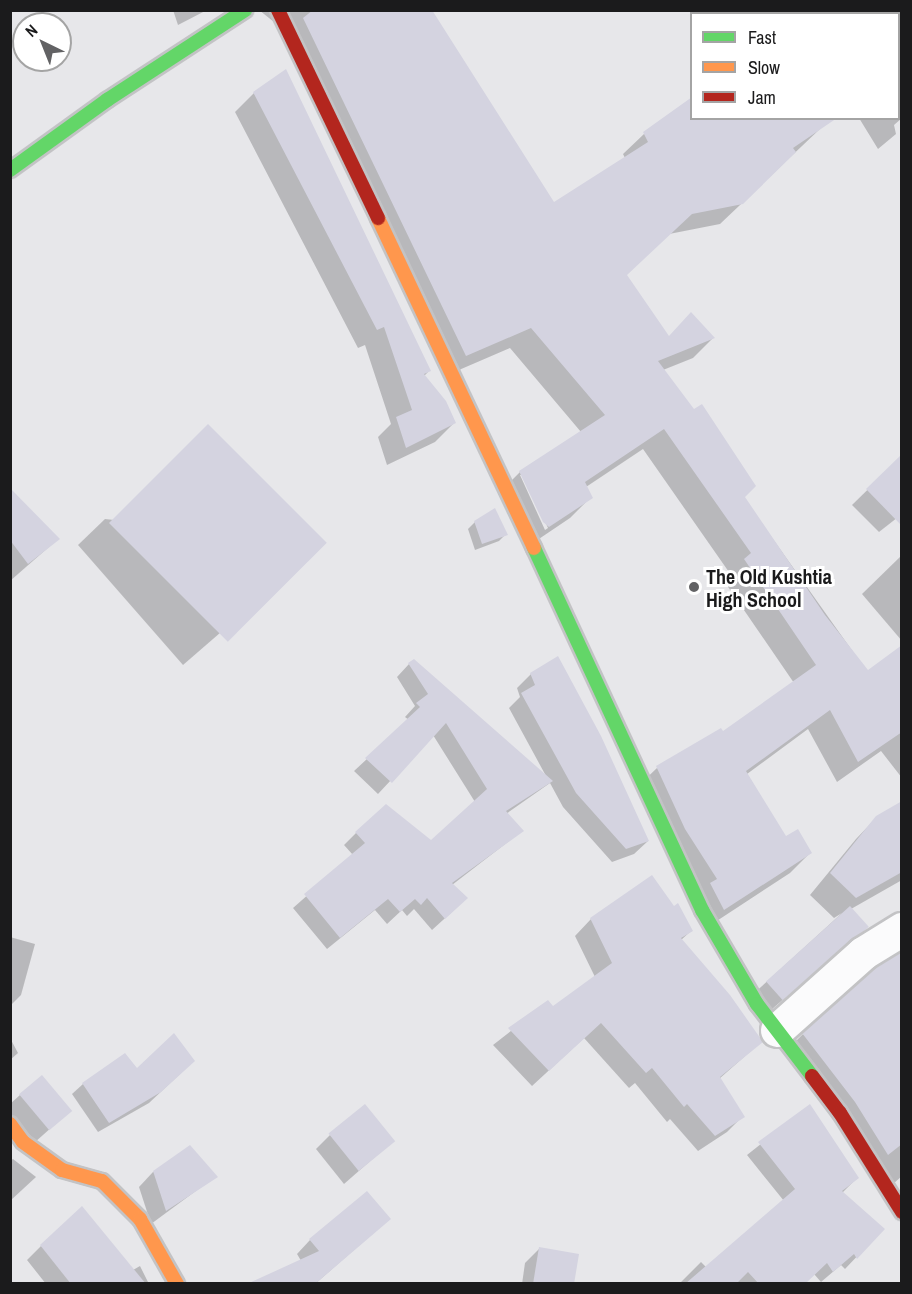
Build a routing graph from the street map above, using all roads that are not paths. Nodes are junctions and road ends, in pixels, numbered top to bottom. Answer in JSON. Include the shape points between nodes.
{"nodes":[{"id":1,"x":245,"y":10,"type":"edge"},
{"id":2,"x":287,"y":14,"type":"edge"},
{"id":3,"x":10,"y":170,"type":"edge"},
{"id":4,"x":902,"y":929,"type":"edge"},
{"id":5,"x":777,"y":1030,"type":"junction"},
{"id":6,"x":10,"y":1124,"type":"edge"},
{"id":7,"x":902,"y":1212,"type":"edge"},
{"id":8,"x":177,"y":1284,"type":"edge"}],
"edges":[{"from":1,"to":3,"type":"street","via":[[107,100]]},
{"from":2,"to":5,"type":"street","via":[[702,910],[757,1004]]},
{"from":4,"to":5,"type":"street","via":[[863,953]]},
{"from":5,"to":7,"type":"street","via":[[840,1113]]},
{"from":6,"to":8,"type":"street","via":[[23,1142],[62,1170],[102,1181],[140,1219]]}]}
